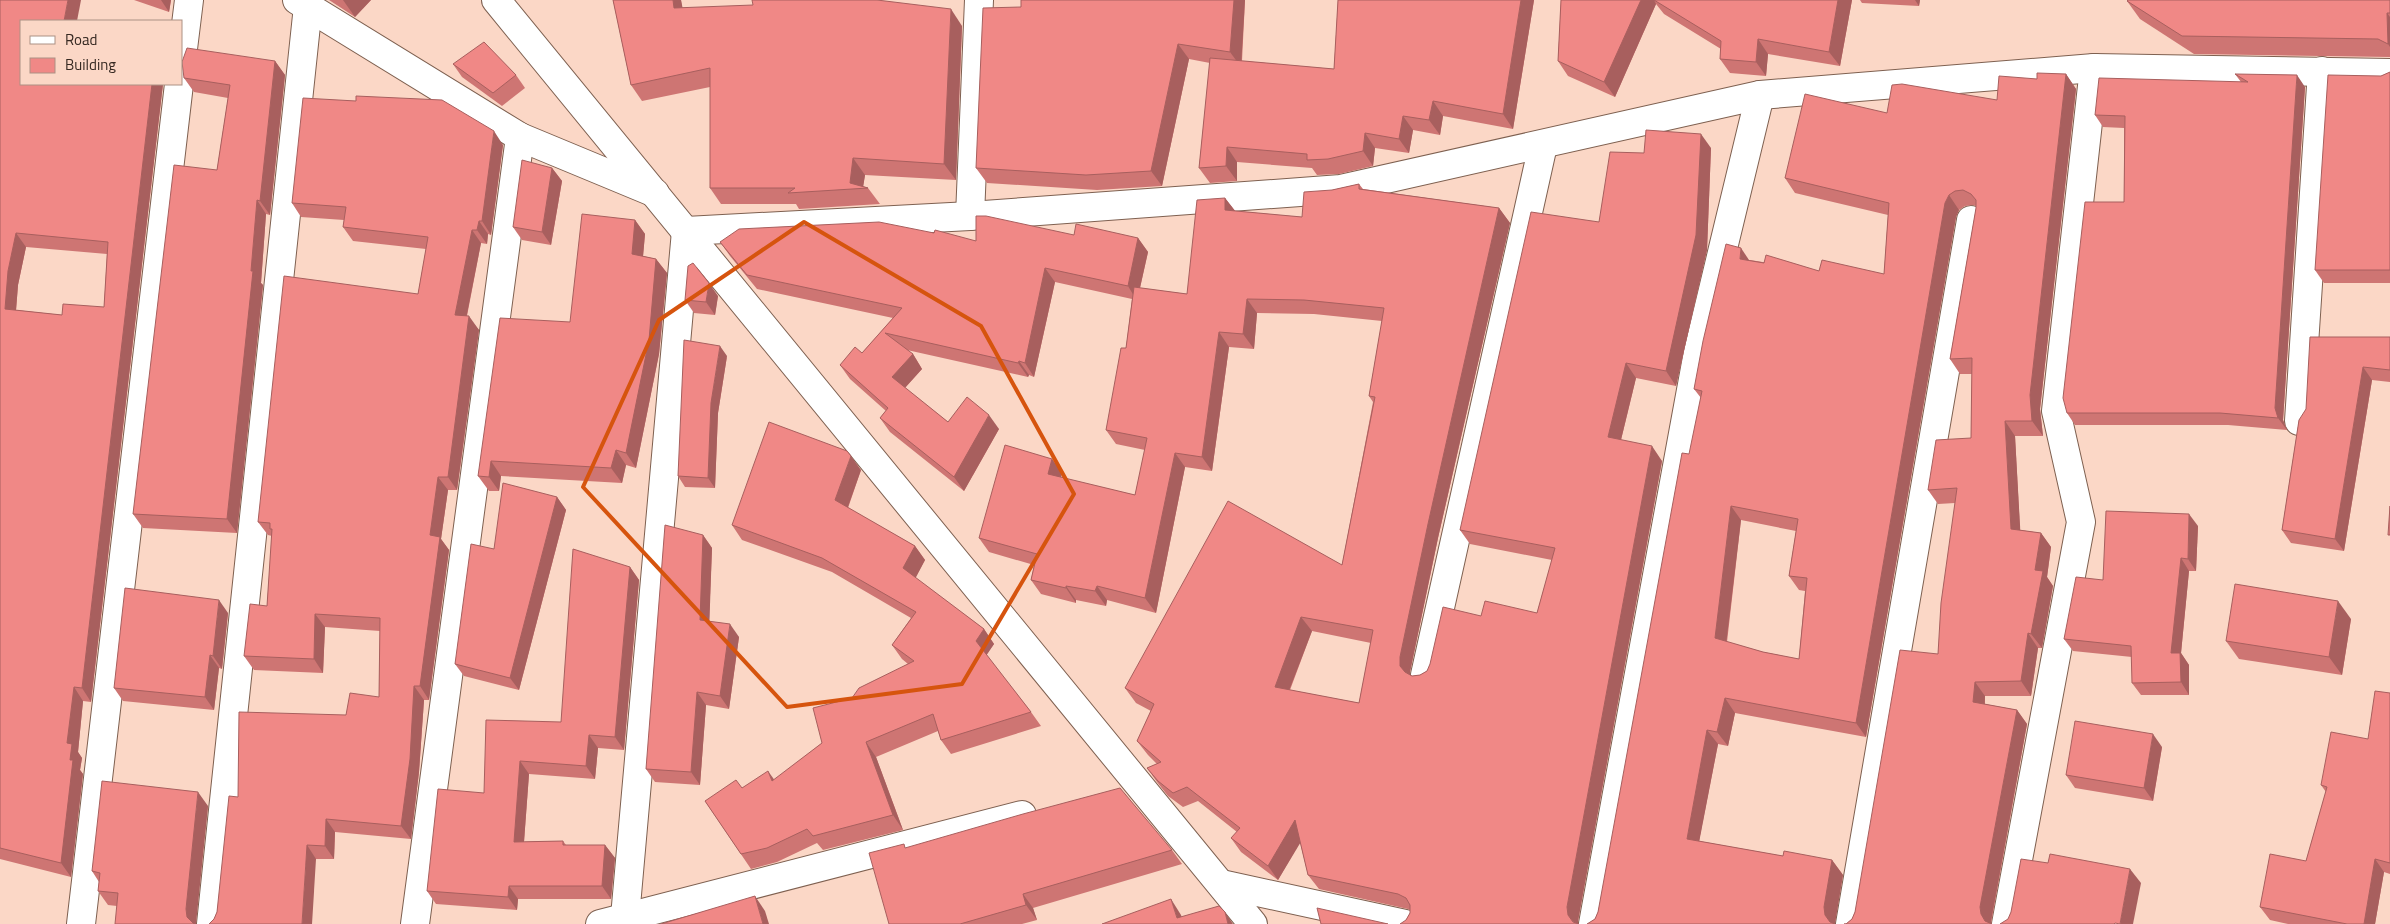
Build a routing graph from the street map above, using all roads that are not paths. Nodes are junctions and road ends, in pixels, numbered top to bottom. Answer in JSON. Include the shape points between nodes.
{"nodes":[{"id":1,"x":189,"y":0,"type":"edge"},
{"id":2,"x":496,"y":0,"type":"edge"},
{"id":3,"x":980,"y":0,"type":"edge"},
{"id":4,"x":303,"y":3,"type":"edge"},
{"id":5,"x":182,"y":57,"type":"edge"},
{"id":6,"x":2094,"y":68,"type":"junction"},
{"id":7,"x":2322,"y":71,"type":"junction"},
{"id":8,"x":2390,"y":73,"type":"edge"},
{"id":9,"x":179,"y":85,"type":"edge"},
{"id":10,"x":1760,"y":96,"type":"junction"},
{"id":11,"x":520,"y":137,"type":"junction"},
{"id":12,"x":1543,"y":145,"type":"junction"},
{"id":13,"x":655,"y":193,"type":"junction"},
{"id":14,"x":970,"y":216,"type":"junction"},
{"id":15,"x":1971,"y":220,"type":"dead end"},
{"id":16,"x":686,"y":231,"type":"junction"},
{"id":17,"x":2299,"y":421,"type":"edge"},
{"id":18,"x":1425,"y":675,"type":"edge"},
{"id":19,"x":1139,"y":785,"type":"junction"},
{"id":20,"x":1111,"y":792,"type":"edge"},
{"id":21,"x":1044,"y":809,"type":"edge"},
{"id":22,"x":1221,"y":884,"type":"junction"},
{"id":23,"x":613,"y":921,"type":"edge"},
{"id":24,"x":81,"y":924,"type":"edge"},
{"id":25,"x":211,"y":924,"type":"edge"},
{"id":26,"x":415,"y":924,"type":"edge"},
{"id":27,"x":1253,"y":924,"type":"edge"},
{"id":28,"x":1405,"y":924,"type":"edge"},
{"id":29,"x":1593,"y":924,"type":"edge"},
{"id":30,"x":1850,"y":924,"type":"edge"},
{"id":31,"x":2006,"y":924,"type":"edge"}],
"edges":[{"from":1,"to":5,"type":"street"},
{"from":2,"to":13,"type":"street"},
{"from":3,"to":14,"type":"street"},
{"from":4,"to":11,"type":"street"},
{"from":4,"to":25,"type":"street"},
{"from":6,"to":7,"type":"street"},
{"from":6,"to":10,"type":"street"},
{"from":6,"to":31,"type":"street","via":[[2056,410],[2081,522]]},
{"from":7,"to":8,"type":"street"},
{"from":7,"to":17,"type":"street"},
{"from":9,"to":24,"type":"street"},
{"from":10,"to":12,"type":"street"},
{"from":10,"to":29,"type":"street","via":[[1698,352]]},
{"from":11,"to":13,"type":"street"},
{"from":11,"to":26,"type":"street"},
{"from":12,"to":14,"type":"street","via":[[1341,189]]},
{"from":12,"to":18,"type":"street"},
{"from":13,"to":16,"type":"street"},
{"from":14,"to":16,"type":"street"},
{"from":15,"to":30,"type":"street"},
{"from":16,"to":19,"type":"street"},
{"from":16,"to":23,"type":"street"},
{"from":19,"to":20,"type":"street"},
{"from":19,"to":22,"type":"street"},
{"from":21,"to":23,"type":"street"},
{"from":22,"to":27,"type":"street"},
{"from":22,"to":28,"type":"street"}]}
